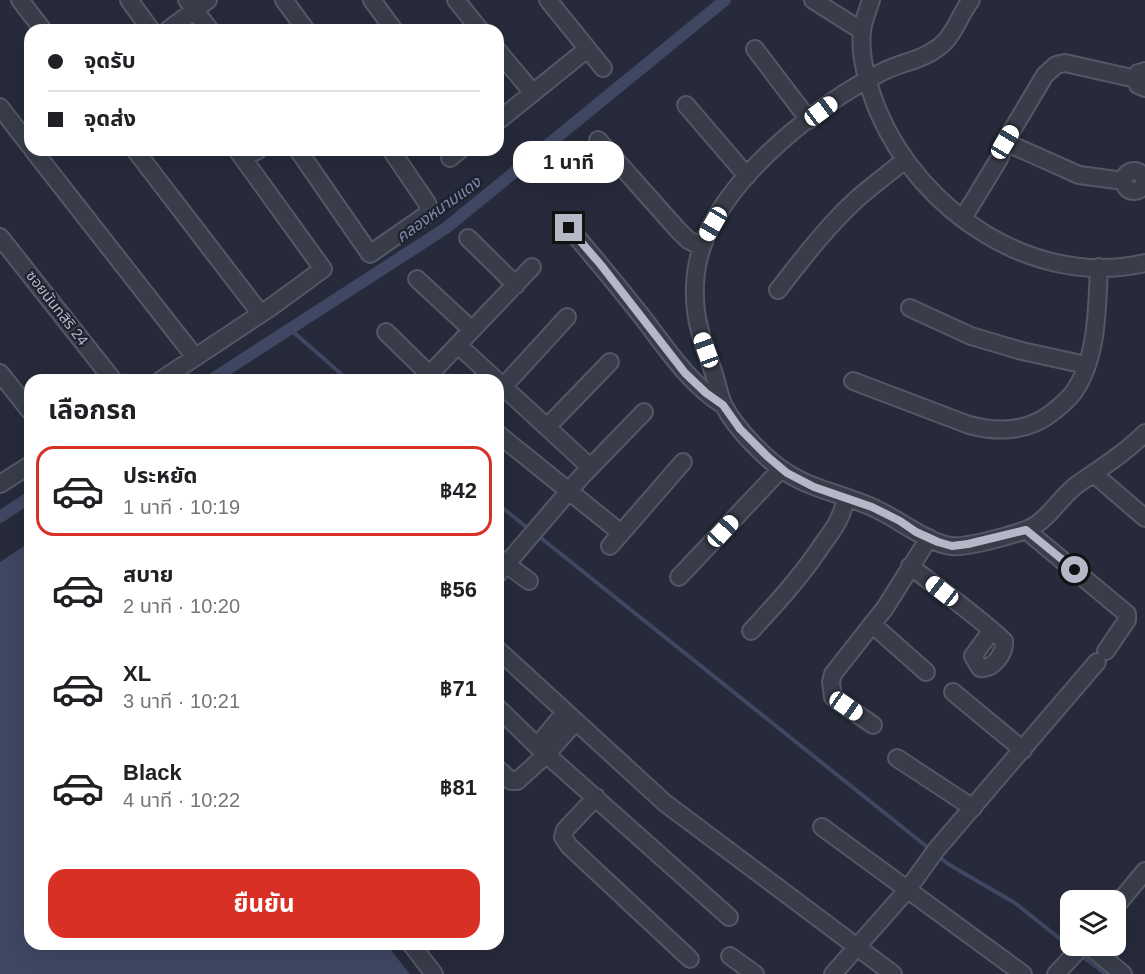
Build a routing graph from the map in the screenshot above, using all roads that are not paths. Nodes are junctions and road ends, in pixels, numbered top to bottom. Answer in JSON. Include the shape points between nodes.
{"nodes":[{"id":1,"x":20,"y":0,"type":"edge"},
{"id":2,"x":129,"y":0,"type":"edge"},
{"id":3,"x":284,"y":0,"type":"edge"},
{"id":4,"x":372,"y":0,"type":"edge"},
{"id":5,"x":456,"y":0,"type":"edge"},
{"id":6,"x":548,"y":0,"type":"edge"},
{"id":7,"x":813,"y":0,"type":"edge"},
{"id":8,"x":871,"y":0,"type":"edge"},
{"id":9,"x":971,"y":0,"type":"edge"},
{"id":10,"x":197,"y":3,"type":"edge"},
{"id":11,"x":38,"y":24,"type":"edge"},
{"id":12,"x":147,"y":24,"type":"edge"},
{"id":13,"x":174,"y":24,"type":"edge"},
{"id":14,"x":207,"y":24,"type":"edge"},
{"id":15,"x":302,"y":24,"type":"edge"},
{"id":16,"x":390,"y":24,"type":"edge"},
{"id":17,"x":475,"y":24,"type":"edge"},
{"id":18,"x":862,"y":31,"type":"junction"},
{"id":19,"x":755,"y":49,"type":"dead end"},
{"id":20,"x":586,"y":50,"type":"junction"},
{"id":21,"x":504,"y":58,"type":"edge"},
{"id":22,"x":603,"y":68,"type":"dead end"},
{"id":23,"x":1142,"y":79,"type":"edge"},
{"id":24,"x":867,"y":81,"type":"junction"},
{"id":25,"x":533,"y":93,"type":"junction"},
{"id":26,"x":686,"y":105,"type":"dead end"},
{"id":27,"x":0,"y":107,"type":"edge"},
{"id":28,"x":504,"y":116,"type":"edge"},
{"id":29,"x":809,"y":120,"type":"junction"},
{"id":30,"x":24,"y":138,"type":"edge"},
{"id":31,"x":598,"y":140,"type":"dead end"},
{"id":32,"x":1005,"y":142,"type":"junction"},
{"id":33,"x":38,"y":156,"type":"edge"},
{"id":34,"x":140,"y":156,"type":"edge"},
{"id":35,"x":253,"y":156,"type":"edge"},
{"id":36,"x":302,"y":156,"type":"edge"},
{"id":37,"x":395,"y":156,"type":"edge"},
{"id":38,"x":904,"y":160,"type":"junction"},
{"id":39,"x":747,"y":176,"type":"junction"},
{"id":40,"x":1124,"y":181,"type":"dead end"},
{"id":41,"x":963,"y":218,"type":"junction"},
{"id":42,"x":569,"y":228,"type":"dead end"},
{"id":43,"x":0,"y":237,"type":"edge"},
{"id":44,"x":468,"y":238,"type":"dead end"},
{"id":45,"x":702,"y":247,"type":"junction"},
{"id":46,"x":1143,"y":264,"type":"edge"},
{"id":47,"x":532,"y":267,"type":"dead end"},
{"id":48,"x":1099,"y":267,"type":"junction"},
{"id":49,"x":417,"y":279,"type":"dead end"},
{"id":50,"x":516,"y":285,"type":"junction"},
{"id":51,"x":778,"y":290,"type":"dead end"},
{"id":52,"x":910,"y":308,"type":"dead end"},
{"id":53,"x":260,"y":313,"type":"junction"},
{"id":54,"x":567,"y":317,"type":"dead end"},
{"id":55,"x":472,"y":330,"type":"junction"},
{"id":56,"x":386,"y":332,"type":"dead end"},
{"id":57,"x":458,"y":345,"type":"junction"},
{"id":58,"x":195,"y":357,"type":"junction"},
{"id":59,"x":610,"y":362,"type":"dead end"},
{"id":60,"x":1086,"y":365,"type":"junction"},
{"id":61,"x":0,"y":373,"type":"edge"},
{"id":62,"x":108,"y":374,"type":"edge"},
{"id":63,"x":170,"y":374,"type":"edge"},
{"id":64,"x":429,"y":374,"type":"edge"},
{"id":65,"x":434,"y":374,"type":"edge"},
{"id":66,"x":489,"y":374,"type":"edge"},
{"id":67,"x":504,"y":378,"type":"edge"},
{"id":68,"x":853,"y":381,"type":"dead end"},
{"id":69,"x":504,"y":388,"type":"edge"},
{"id":70,"x":24,"y":403,"type":"edge"},
{"id":71,"x":723,"y":405,"type":"junction"},
{"id":72,"x":644,"y":412,"type":"dead end"},
{"id":73,"x":547,"y":427,"type":"junction"},
{"id":74,"x":1145,"y":434,"type":"edge"},
{"id":75,"x":504,"y":439,"type":"edge"},
{"id":76,"x":683,"y":462,"type":"dead end"},
{"id":77,"x":590,"y":467,"type":"junction"},
{"id":78,"x":24,"y":469,"type":"edge"},
{"id":79,"x":782,"y":469,"type":"junction"},
{"id":80,"x":1094,"y":474,"type":"junction"},
{"id":81,"x":0,"y":484,"type":"edge"},
{"id":82,"x":568,"y":491,"type":"junction"},
{"id":83,"x":846,"y":498,"type":"junction"},
{"id":84,"x":1145,"y":518,"type":"edge"},
{"id":85,"x":1026,"y":530,"type":"junction"},
{"id":86,"x":929,"y":538,"type":"junction"},
{"id":87,"x":504,"y":562,"type":"edge"},
{"id":88,"x":910,"y":566,"type":"junction"},
{"id":89,"x":504,"y":567,"type":"edge"},
{"id":90,"x":679,"y":577,"type":"dead end"},
{"id":91,"x":529,"y":581,"type":"dead end"},
{"id":92,"x":872,"y":624,"type":"junction"},
{"id":93,"x":992,"y":630,"type":"dead end"},
{"id":94,"x":751,"y":631,"type":"dead end"},
{"id":95,"x":504,"y":656,"type":"edge"},
{"id":96,"x":926,"y":672,"type":"dead end"},
{"id":97,"x":953,"y":692,"type":"dead end"},
{"id":98,"x":504,"y":714,"type":"edge"},
{"id":99,"x":570,"y":716,"type":"junction"},
{"id":100,"x":873,"y":725,"type":"dead end"},
{"id":101,"x":542,"y":750,"type":"junction"},
{"id":102,"x":1023,"y":750,"type":"junction"},
{"id":103,"x":897,"y":758,"type":"dead end"},
{"id":104,"x":504,"y":775,"type":"edge"},
{"id":105,"x":596,"y":798,"type":"junction"},
{"id":106,"x":973,"y":808,"type":"junction"},
{"id":107,"x":822,"y":827,"type":"dead end"},
{"id":108,"x":1145,"y":871,"type":"edge"},
{"id":109,"x":908,"y":888,"type":"junction"},
{"id":110,"x":1126,"y":894,"type":"edge"},
{"id":111,"x":729,"y":917,"type":"dead end"},
{"id":112,"x":856,"y":948,"type":"junction"},
{"id":113,"x":416,"y":950,"type":"edge"},
{"id":114,"x":730,"y":956,"type":"dead end"},
{"id":115,"x":1074,"y":956,"type":"edge"},
{"id":116,"x":1093,"y":956,"type":"edge"},
{"id":117,"x":690,"y":959,"type":"dead end"},
{"id":118,"x":434,"y":974,"type":"edge"},
{"id":119,"x":755,"y":974,"type":"edge"},
{"id":120,"x":833,"y":974,"type":"edge"},
{"id":121,"x":893,"y":974,"type":"edge"},
{"id":122,"x":1023,"y":974,"type":"edge"},
{"id":123,"x":1056,"y":974,"type":"edge"},
{"id":124,"x":1123,"y":974,"type":"edge"}],
"edges":[{"from":1,"to":11,"type":"street"},
{"from":2,"to":12,"type":"street"},
{"from":3,"to":15,"type":"street"},
{"from":4,"to":16,"type":"street"},
{"from":5,"to":17,"type":"street"},
{"from":6,"to":20,"type":"street"},
{"from":7,"to":18,"type":"street"},
{"from":8,"to":18,"type":"street"},
{"from":9,"to":24,"type":"street","via":[[940,47]]},
{"from":10,"to":13,"type":"street"},
{"from":10,"to":14,"type":"street"},
{"from":18,"to":24,"type":"street"},
{"from":19,"to":29,"type":"street"},
{"from":20,"to":22,"type":"street"},
{"from":20,"to":25,"type":"street"},
{"from":21,"to":25,"type":"street"},
{"from":23,"to":32,"type":"street","via":[[1065,63],[1056,65],[1045,75]]},
{"from":24,"to":29,"type":"street"},
{"from":24,"to":38,"type":"street","via":[[883,124]]},
{"from":25,"to":28,"type":"street"},
{"from":26,"to":39,"type":"street"},
{"from":27,"to":30,"type":"street"},
{"from":29,"to":39,"type":"street","via":[[779,143]]},
{"from":31,"to":45,"type":"street","via":[[678,230]]},
{"from":32,"to":40,"type":"street","via":[[1079,175]]},
{"from":32,"to":41,"type":"street"},
{"from":33,"to":58,"type":"street"},
{"from":34,"to":53,"type":"street"},
{"from":35,"to":53,"type":"street","via":[[323,269]]},
{"from":36,"to":37,"type":"street","via":[[370,254],[429,209]]},
{"from":38,"to":41,"type":"street","via":[[934,194]]},
{"from":38,"to":51,"type":"street","via":[[842,213]]},
{"from":39,"to":45,"type":"street","via":[[727,201]]},
{"from":41,"to":48,"type":"street","via":[[998,243],[1028,256],[1062,266]]},
{"from":42,"to":71,"type":"street","via":[[685,373]]},
{"from":43,"to":62,"type":"street","name":"ซอยนันทสิริ 24"},
{"from":44,"to":50,"type":"street"},
{"from":45,"to":71,"type":"street","via":[[695,302],[699,331]]},
{"from":46,"to":48,"type":"street"},
{"from":47,"to":50,"type":"street"},
{"from":48,"to":60,"type":"street","via":[[1097,321]]},
{"from":49,"to":55,"type":"street"},
{"from":50,"to":55,"type":"street"},
{"from":52,"to":60,"type":"street","via":[[971,336]]},
{"from":53,"to":58,"type":"street"},
{"from":54,"to":67,"type":"street"},
{"from":55,"to":57,"type":"street"},
{"from":56,"to":64,"type":"street"},
{"from":57,"to":65,"type":"street"},
{"from":57,"to":66,"type":"street"},
{"from":58,"to":63,"type":"street"},
{"from":59,"to":73,"type":"street"},
{"from":60,"to":68,"type":"street","via":[[1073,394],[1044,419],[997,431],[969,425]]},
{"from":61,"to":70,"type":"street"},
{"from":69,"to":73,"type":"street"},
{"from":71,"to":79,"type":"street","via":[[740,429]]},
{"from":72,"to":77,"type":"street"},
{"from":73,"to":77,"type":"street"},
{"from":74,"to":80,"type":"street"},
{"from":75,"to":82,"type":"street"},
{"from":76,"to":82,"type":"street","via":[[616,540]]},
{"from":77,"to":82,"type":"street"},
{"from":78,"to":81,"type":"street"},
{"from":79,"to":83,"type":"street","via":[[814,487]]},
{"from":79,"to":90,"type":"street"},
{"from":80,"to":84,"type":"street"},
{"from":80,"to":85,"type":"street"},
{"from":82,"to":87,"type":"street"},
{"from":83,"to":86,"type":"street","via":[[872,507]]},
{"from":83,"to":94,"type":"street","via":[[834,531]]},
{"from":85,"to":86,"type":"street","via":[[952,546]]},
{"from":85,"to":102,"type":"street","via":[[1127,614],[1127,620]]},
{"from":86,"to":88,"type":"street"},
{"from":88,"to":92,"type":"street"},
{"from":88,"to":93,"type":"street"},
{"from":89,"to":91,"type":"street"},
{"from":92,"to":96,"type":"street"},
{"from":92,"to":100,"type":"street","via":[[833,674],[831,689],[833,697]]},
{"from":95,"to":99,"type":"street"},
{"from":97,"to":102,"type":"street"},
{"from":98,"to":101,"type":"street"},
{"from":99,"to":101,"type":"street"},
{"from":99,"to":112,"type":"street","via":[[665,803]]},
{"from":101,"to":104,"type":"street","via":[[517,781]]},
{"from":101,"to":105,"type":"street"},
{"from":102,"to":106,"type":"street"},
{"from":103,"to":106,"type":"street"},
{"from":105,"to":111,"type":"street"},
{"from":105,"to":117,"type":"street","via":[[563,837]]},
{"from":106,"to":109,"type":"street"},
{"from":107,"to":109,"type":"street"},
{"from":108,"to":110,"type":"street"},
{"from":109,"to":112,"type":"street"},
{"from":109,"to":122,"type":"street"},
{"from":112,"to":120,"type":"street"},
{"from":112,"to":121,"type":"street"},
{"from":113,"to":118,"type":"street"},
{"from":114,"to":119,"type":"street"},
{"from":115,"to":123,"type":"street"},
{"from":116,"to":124,"type":"street"}]}
